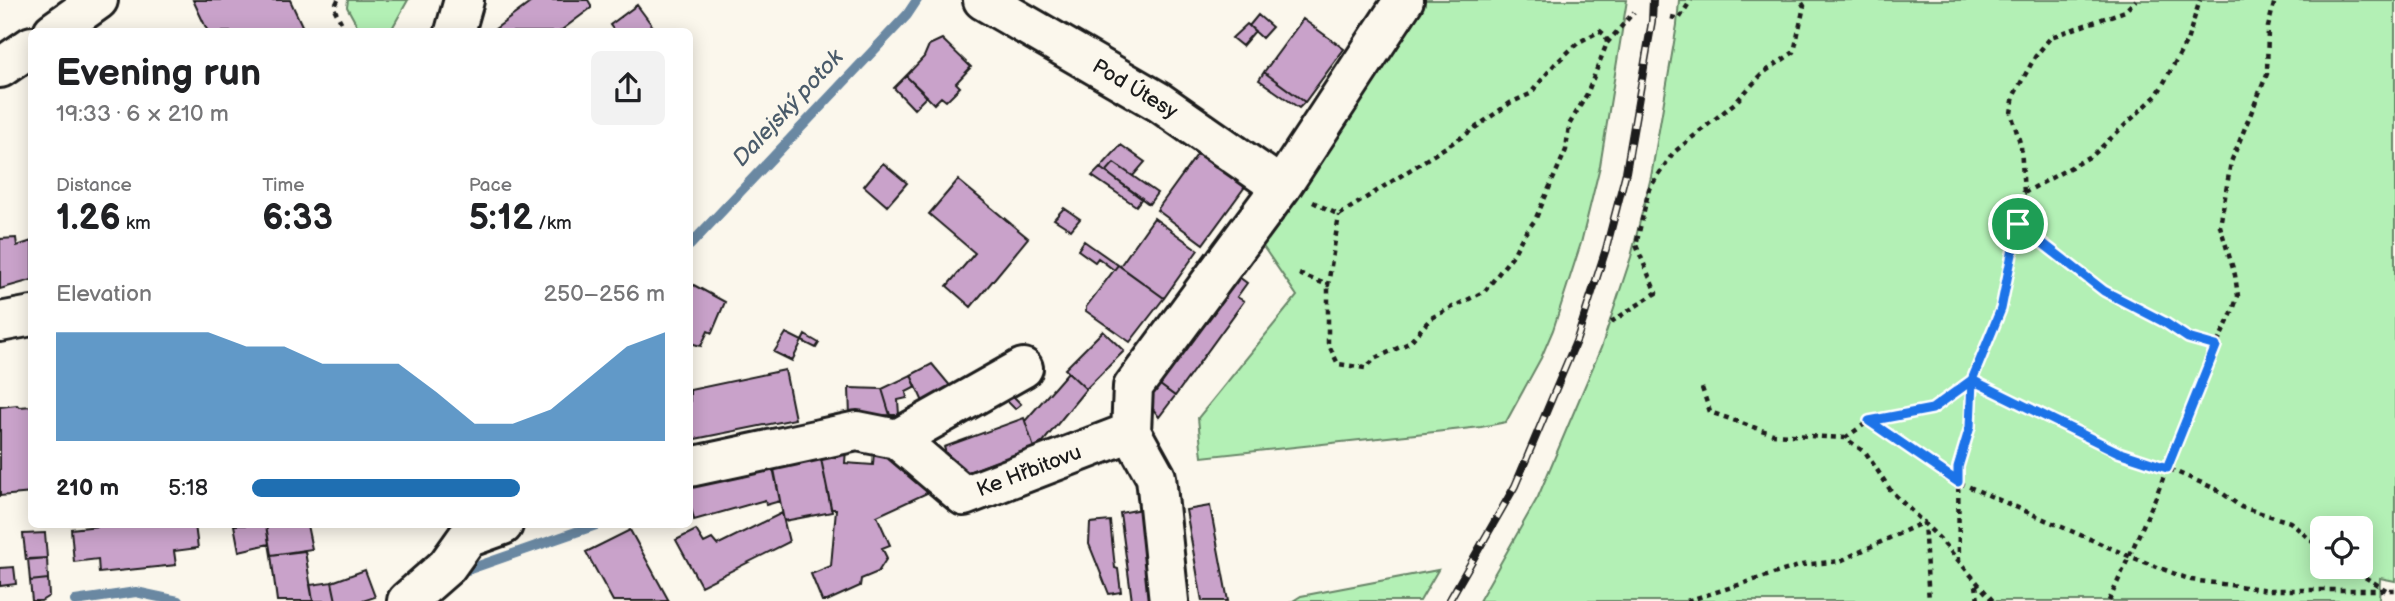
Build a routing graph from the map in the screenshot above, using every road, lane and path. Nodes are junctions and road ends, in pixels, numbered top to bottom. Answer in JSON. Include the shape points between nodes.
{"nodes":[{"id":1,"x":98,"y":0,"type":"edge"},
{"id":2,"x":338,"y":0,"type":"edge"},
{"id":3,"x":464,"y":0,"type":"edge"},
{"id":4,"x":983,"y":0,"type":"edge"},
{"id":5,"x":1404,"y":0,"type":"edge"},
{"id":6,"x":1691,"y":0,"type":"edge"},
{"id":7,"x":1800,"y":0,"type":"edge"},
{"id":8,"x":2136,"y":0,"type":"edge"},
{"id":9,"x":2200,"y":0,"type":"edge"},
{"id":10,"x":2275,"y":0,"type":"edge"},
{"id":11,"x":1634,"y":12,"type":"dead end"},
{"id":12,"x":1671,"y":17,"type":"dead end"},
{"id":13,"x":59,"y":28,"type":"edge"},
{"id":14,"x":344,"y":28,"type":"edge"},
{"id":15,"x":456,"y":28,"type":"edge"},
{"id":16,"x":1607,"y":43,"type":"junction"},
{"id":17,"x":28,"y":49,"type":"edge"},
{"id":18,"x":0,"y":68,"type":"edge"},
{"id":19,"x":1281,"y":187,"type":"junction"},
{"id":20,"x":2024,"y":193,"type":"junction"},
{"id":21,"x":1339,"y":215,"type":"junction"},
{"id":22,"x":2018,"y":224,"type":"junction"},
{"id":23,"x":1299,"y":274,"type":"dead end"},
{"id":24,"x":1328,"y":285,"type":"junction"},
{"id":25,"x":28,"y":317,"type":"edge"},
{"id":26,"x":0,"y":322,"type":"edge"},
{"id":27,"x":1611,"y":322,"type":"dead end"},
{"id":28,"x":2216,"y":346,"type":"junction"},
{"id":29,"x":1023,"y":368,"type":"dead end"},
{"id":30,"x":1972,"y":380,"type":"junction"},
{"id":31,"x":1702,"y":388,"type":"dead end"},
{"id":32,"x":1869,"y":421,"type":"junction"},
{"id":33,"x":1131,"y":432,"type":"junction"},
{"id":34,"x":1845,"y":438,"type":"junction"},
{"id":35,"x":897,"y":439,"type":"junction"},
{"id":36,"x":693,"y":466,"type":"edge"},
{"id":37,"x":2167,"y":468,"type":"junction"},
{"id":38,"x":1958,"y":482,"type":"junction"},
{"id":39,"x":1924,"y":522,"type":"junction"},
{"id":40,"x":484,"y":528,"type":"edge"},
{"id":41,"x":465,"y":531,"type":"edge"},
{"id":42,"x":2310,"y":540,"type":"edge"},
{"id":43,"x":2129,"y":556,"type":"junction"},
{"id":44,"x":1959,"y":562,"type":"junction"},
{"id":45,"x":2368,"y":579,"type":"edge"},
{"id":46,"x":1976,"y":584,"type":"junction"},
{"id":47,"x":2386,"y":590,"type":"junction"},
{"id":48,"x":2395,"y":590,"type":"edge"},
{"id":49,"x":407,"y":601,"type":"edge"},
{"id":50,"x":1170,"y":601,"type":"edge"},
{"id":51,"x":1688,"y":601,"type":"edge"},
{"id":52,"x":1929,"y":601,"type":"edge"},
{"id":53,"x":1978,"y":601,"type":"edge"},
{"id":54,"x":1993,"y":601,"type":"edge"},
{"id":55,"x":2109,"y":601,"type":"edge"}],
"edges":[{"from":1,"to":13,"type":"street"},
{"from":2,"to":14,"type":"path","via":[[334,8]]},
{"from":3,"to":15,"type":"street"},
{"from":4,"to":19,"type":"street","name":"Pod Útesy","via":[[1158,102]]},
{"from":5,"to":19,"type":"street"},
{"from":6,"to":12,"type":"path","via":[[1679,19]]},
{"from":7,"to":27,"type":"path","via":[[1804,6],[1794,52],[1673,153],[1649,189],[1636,245],[1656,293]]},
{"from":8,"to":20,"type":"path","via":[[2125,11],[2051,37],[2035,57],[2014,95],[2011,113],[2021,146]]},
{"from":9,"to":20,"type":"path","via":[[2187,41],[2157,95],[2093,155]]},
{"from":10,"to":28,"type":"path","via":[[2268,27],[2267,74],[2231,162],[2224,201],[2220,226],[2238,296]]},
{"from":11,"to":16,"type":"path"},
{"from":16,"to":21,"type":"path","via":[[1600,31],[1580,42],[1530,94]]},
{"from":16,"to":24,"type":"path","via":[[1569,125],[1566,150],[1535,220],[1485,290],[1431,318],[1409,343],[1376,358],[1366,368],[1338,364],[1328,343]]},
{"from":17,"to":18,"type":"street"},
{"from":19,"to":21,"type":"path"},
{"from":19,"to":33,"type":"street","via":[[1133,387]]},
{"from":20,"to":22,"type":"path"},
{"from":21,"to":24,"type":"path"},
{"from":22,"to":28,"type":"path","via":[[2104,291],[2188,338]]},
{"from":22,"to":30,"type":"path","via":[[2001,309]]},
{"from":23,"to":24,"type":"path"},
{"from":25,"to":26,"type":"street"},
{"from":28,"to":37,"type":"path"},
{"from":29,"to":35,"type":"street"},
{"from":30,"to":32,"type":"path","via":[[1932,409]]},
{"from":30,"to":37,"type":"path","via":[[2118,452]]},
{"from":30,"to":38,"type":"path","via":[[1970,427]]},
{"from":31,"to":34,"type":"path","via":[[1710,412],[1734,422],[1773,434]]},
{"from":32,"to":34,"type":"path"},
{"from":32,"to":38,"type":"path"},
{"from":33,"to":35,"type":"street","name":"Ke Hřbitovu","via":[[964,496]]},
{"from":33,"to":50,"type":"street","via":[[1156,477]]},
{"from":34,"to":39,"type":"path","via":[[1866,453],[1891,491]]},
{"from":35,"to":36,"type":"street","name":"Ke Hřbitovu","via":[[857,431]]},
{"from":37,"to":42,"type":"path","via":[[2218,490],[2242,507],[2290,522]]},
{"from":37,"to":43,"type":"path"},
{"from":38,"to":43,"type":"path"},
{"from":38,"to":44,"type":"path"},
{"from":39,"to":44,"type":"path"},
{"from":39,"to":51,"type":"path","via":[[1840,561],[1802,565]]},
{"from":39,"to":52,"type":"path"},
{"from":40,"to":41,"type":"street"},
{"from":41,"to":49,"type":"street","via":[[447,566]]},
{"from":43,"to":47,"type":"path","via":[[2192,580],[2269,590]]},
{"from":43,"to":55,"type":"path"},
{"from":44,"to":46,"type":"path"},
{"from":45,"to":47,"type":"path"},
{"from":46,"to":53,"type":"path"},
{"from":46,"to":54,"type":"path"},
{"from":47,"to":48,"type":"path"}]}
